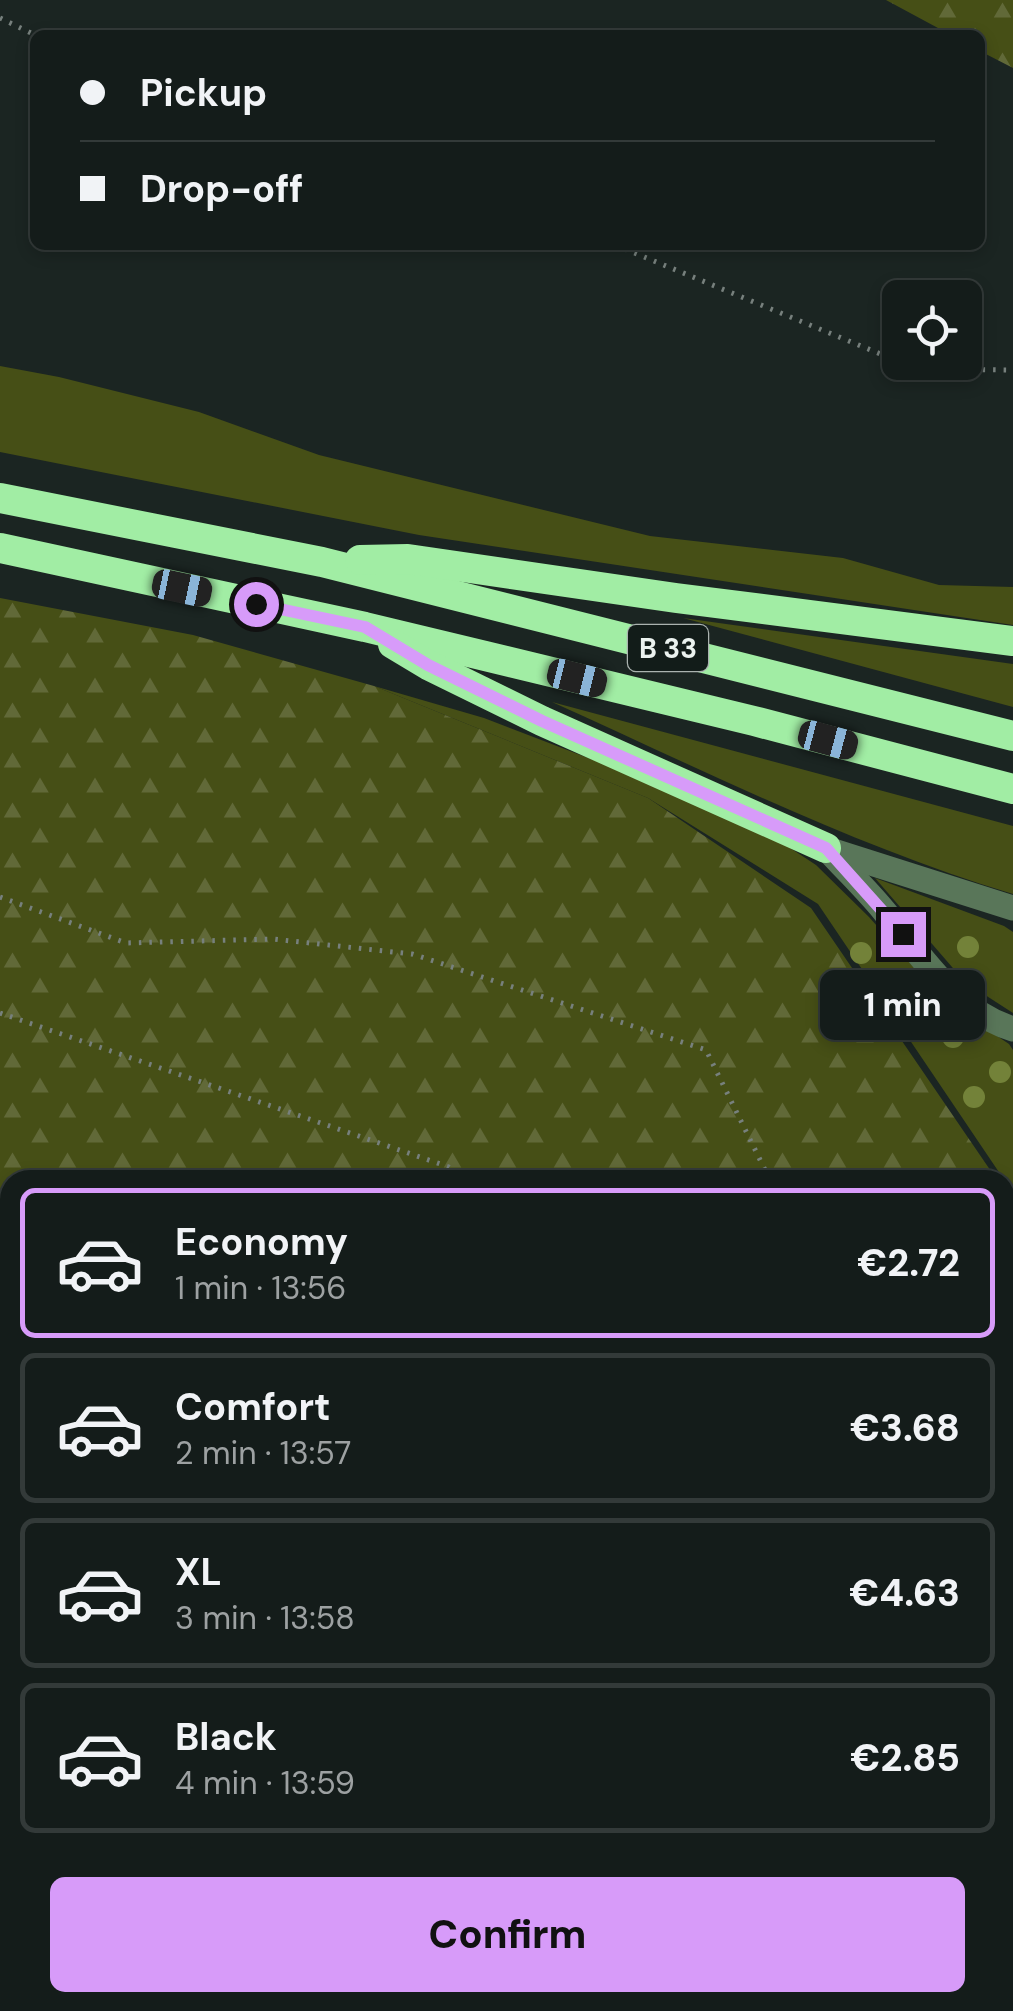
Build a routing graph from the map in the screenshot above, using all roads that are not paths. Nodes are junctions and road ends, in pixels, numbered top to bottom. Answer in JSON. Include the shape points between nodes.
{"nodes":[{"id":1,"x":0,"y":498,"type":"edge"},
{"id":2,"x":0,"y":548,"type":"edge"},
{"id":3,"x":322,"y":562,"type":"junction"},
{"id":4,"x":365,"y":627,"type":"junction"},
{"id":5,"x":1013,"y":641,"type":"edge"},
{"id":6,"x":1013,"y":736,"type":"edge"},
{"id":7,"x":1013,"y":789,"type":"edge"},
{"id":8,"x":826,"y":848,"type":"junction"},
{"id":9,"x":1013,"y":908,"type":"edge"},
{"id":10,"x":1013,"y":1028,"type":"edge"}],
"edges":[{"from":1,"to":3,"type":"highway","number":"B 33"},
{"from":2,"to":4,"type":"highway","number":"B 33"},
{"from":3,"to":5,"type":"highway","via":[[408,559]]},
{"from":3,"to":6,"type":"highway","number":"B 33"},
{"from":4,"to":7,"type":"highway","number":"B 33"},
{"from":4,"to":8,"type":"highway","via":[[542,721]]},
{"from":8,"to":9,"type":"lane"},
{"from":8,"to":10,"type":"lane","via":[[948,990]]}]}
